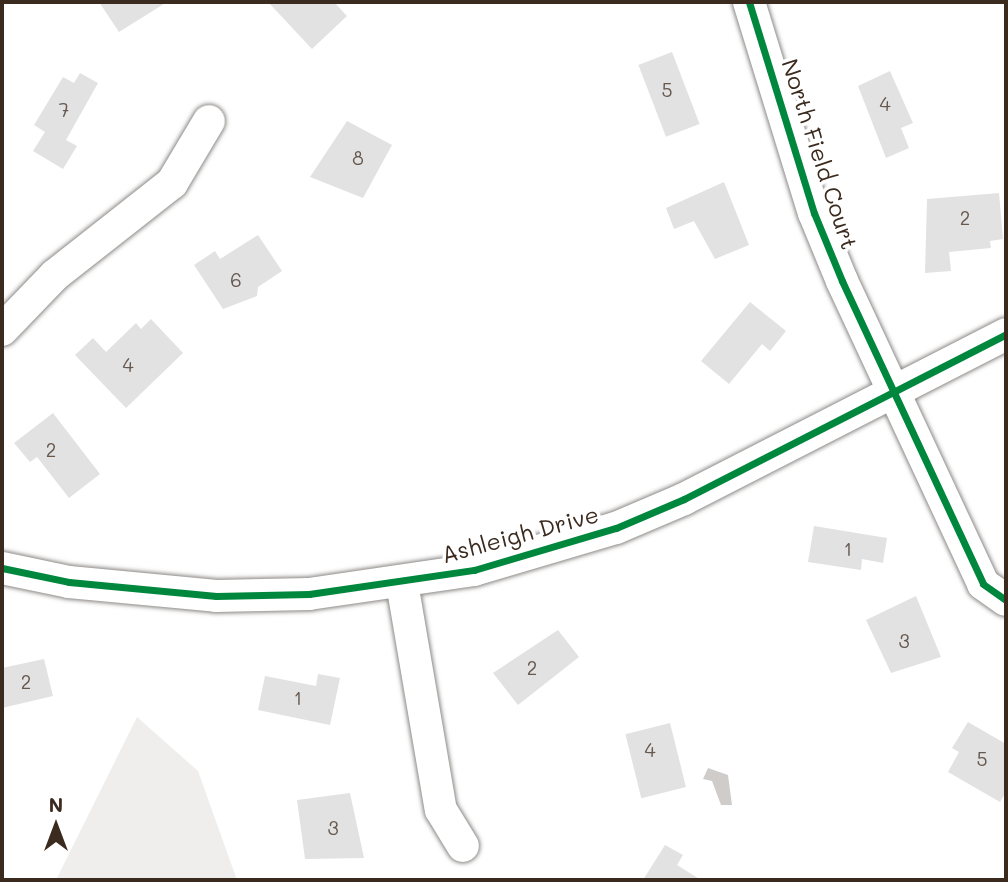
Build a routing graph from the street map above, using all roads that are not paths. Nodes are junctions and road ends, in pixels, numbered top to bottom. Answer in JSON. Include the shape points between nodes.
{"nodes":[{"id":1,"x":749,"y":2,"type":"edge"},
{"id":2,"x":209,"y":121,"type":"dead end"},
{"id":3,"x":2,"y":330,"type":"edge"},
{"id":4,"x":1006,"y":334,"type":"edge"},
{"id":5,"x":896,"y":391,"type":"junction"},
{"id":6,"x":2,"y":568,"type":"edge"},
{"id":7,"x":402,"y":583,"type":"junction"},
{"id":8,"x":1006,"y":600,"type":"edge"},
{"id":9,"x":463,"y":846,"type":"dead end"}],
"edges":[{"from":1,"to":5,"type":"street","name":"North Field Court","via":[[814,213]]},
{"from":2,"to":3,"type":"street","via":[[172,183],[55,275]]},
{"from":4,"to":5,"type":"street","name":"Ashleigh Drive"},
{"from":5,"to":7,"type":"street","name":"Ashleigh Drive","via":[[684,499],[616,528],[474,570]]},
{"from":5,"to":8,"type":"street","name":"North Field Court","via":[[983,584]]},
{"from":6,"to":7,"type":"street","name":"Ashleigh Drive","via":[[105,586],[216,596],[309,594]]},
{"from":7,"to":9,"type":"street","via":[[441,810]]}]}
